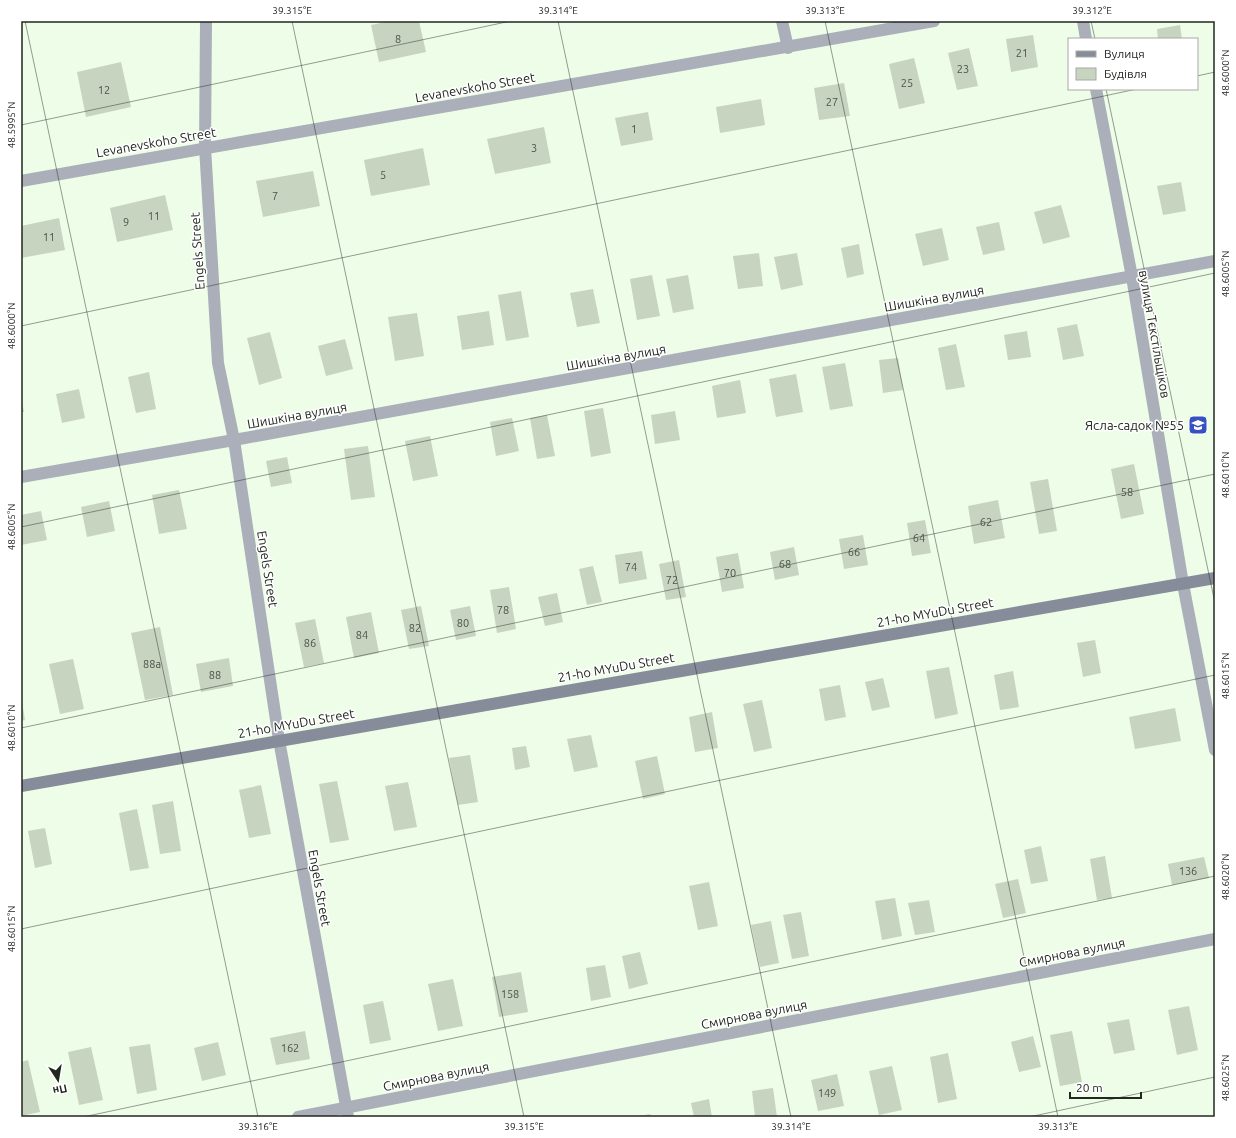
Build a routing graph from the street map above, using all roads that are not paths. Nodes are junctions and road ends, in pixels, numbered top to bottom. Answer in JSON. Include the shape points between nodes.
{"nodes":[{"id":1,"x":206,"y":21,"type":"edge"},
{"id":2,"x":782,"y":21,"type":"edge"},
{"id":3,"x":934,"y":21,"type":"edge"},
{"id":4,"x":1083,"y":21,"type":"edge"},
{"id":5,"x":1086,"y":38,"type":"edge"},
{"id":6,"x":788,"y":48,"type":"junction"},
{"id":7,"x":1096,"y":90,"type":"edge"},
{"id":8,"x":205,"y":147,"type":"junction"},
{"id":9,"x":21,"y":180,"type":"edge"},
{"id":10,"x":1215,"y":261,"type":"edge"},
{"id":11,"x":1132,"y":277,"type":"junction"},
{"id":12,"x":234,"y":440,"type":"junction"},
{"id":13,"x":21,"y":478,"type":"edge"},
{"id":14,"x":1215,"y":578,"type":"edge"},
{"id":15,"x":1183,"y":584,"type":"junction"},
{"id":16,"x":279,"y":740,"type":"junction"},
{"id":17,"x":1215,"y":750,"type":"edge"},
{"id":18,"x":21,"y":786,"type":"edge"},
{"id":19,"x":1215,"y":939,"type":"edge"},
{"id":20,"x":347,"y":1112,"type":"edge"},
{"id":21,"x":298,"y":1117,"type":"edge"}],
"edges":[{"from":1,"to":8,"type":"street","name":"Engels Street"},
{"from":2,"to":6,"type":"street"},
{"from":3,"to":6,"type":"street","name":"Levanevskoho Street"},
{"from":4,"to":5,"type":"street"},
{"from":6,"to":8,"type":"street","name":"Levanevskoho Street"},
{"from":7,"to":11,"type":"street","name":"вулиця Тєкстільщіков"},
{"from":8,"to":9,"type":"street","name":"Levanevskoho Street"},
{"from":8,"to":12,"type":"street","name":"Engels Street","via":[[218,363]]},
{"from":10,"to":11,"type":"street","name":"Шишкіна вулиця"},
{"from":11,"to":12,"type":"street","name":"Шишкіна вулиця"},
{"from":11,"to":15,"type":"street","name":"вулиця Тєкстільщіков"},
{"from":12,"to":13,"type":"street","name":"Шишкіна вулиця"},
{"from":12,"to":16,"type":"street","name":"Engels Street"},
{"from":14,"to":15,"type":"street","name":"21-ho MYuDu Street"},
{"from":15,"to":16,"type":"street","name":"21-ho MYuDu Street"},
{"from":15,"to":17,"type":"street","name":"вулиця Тєкстільщіков"},
{"from":16,"to":18,"type":"street","name":"21-ho MYuDu Street"},
{"from":16,"to":20,"type":"street","name":"Engels Street"},
{"from":19,"to":20,"type":"street","name":"Смирнова вулиця"},
{"from":20,"to":21,"type":"street","name":"Смирнова вулиця"}]}
